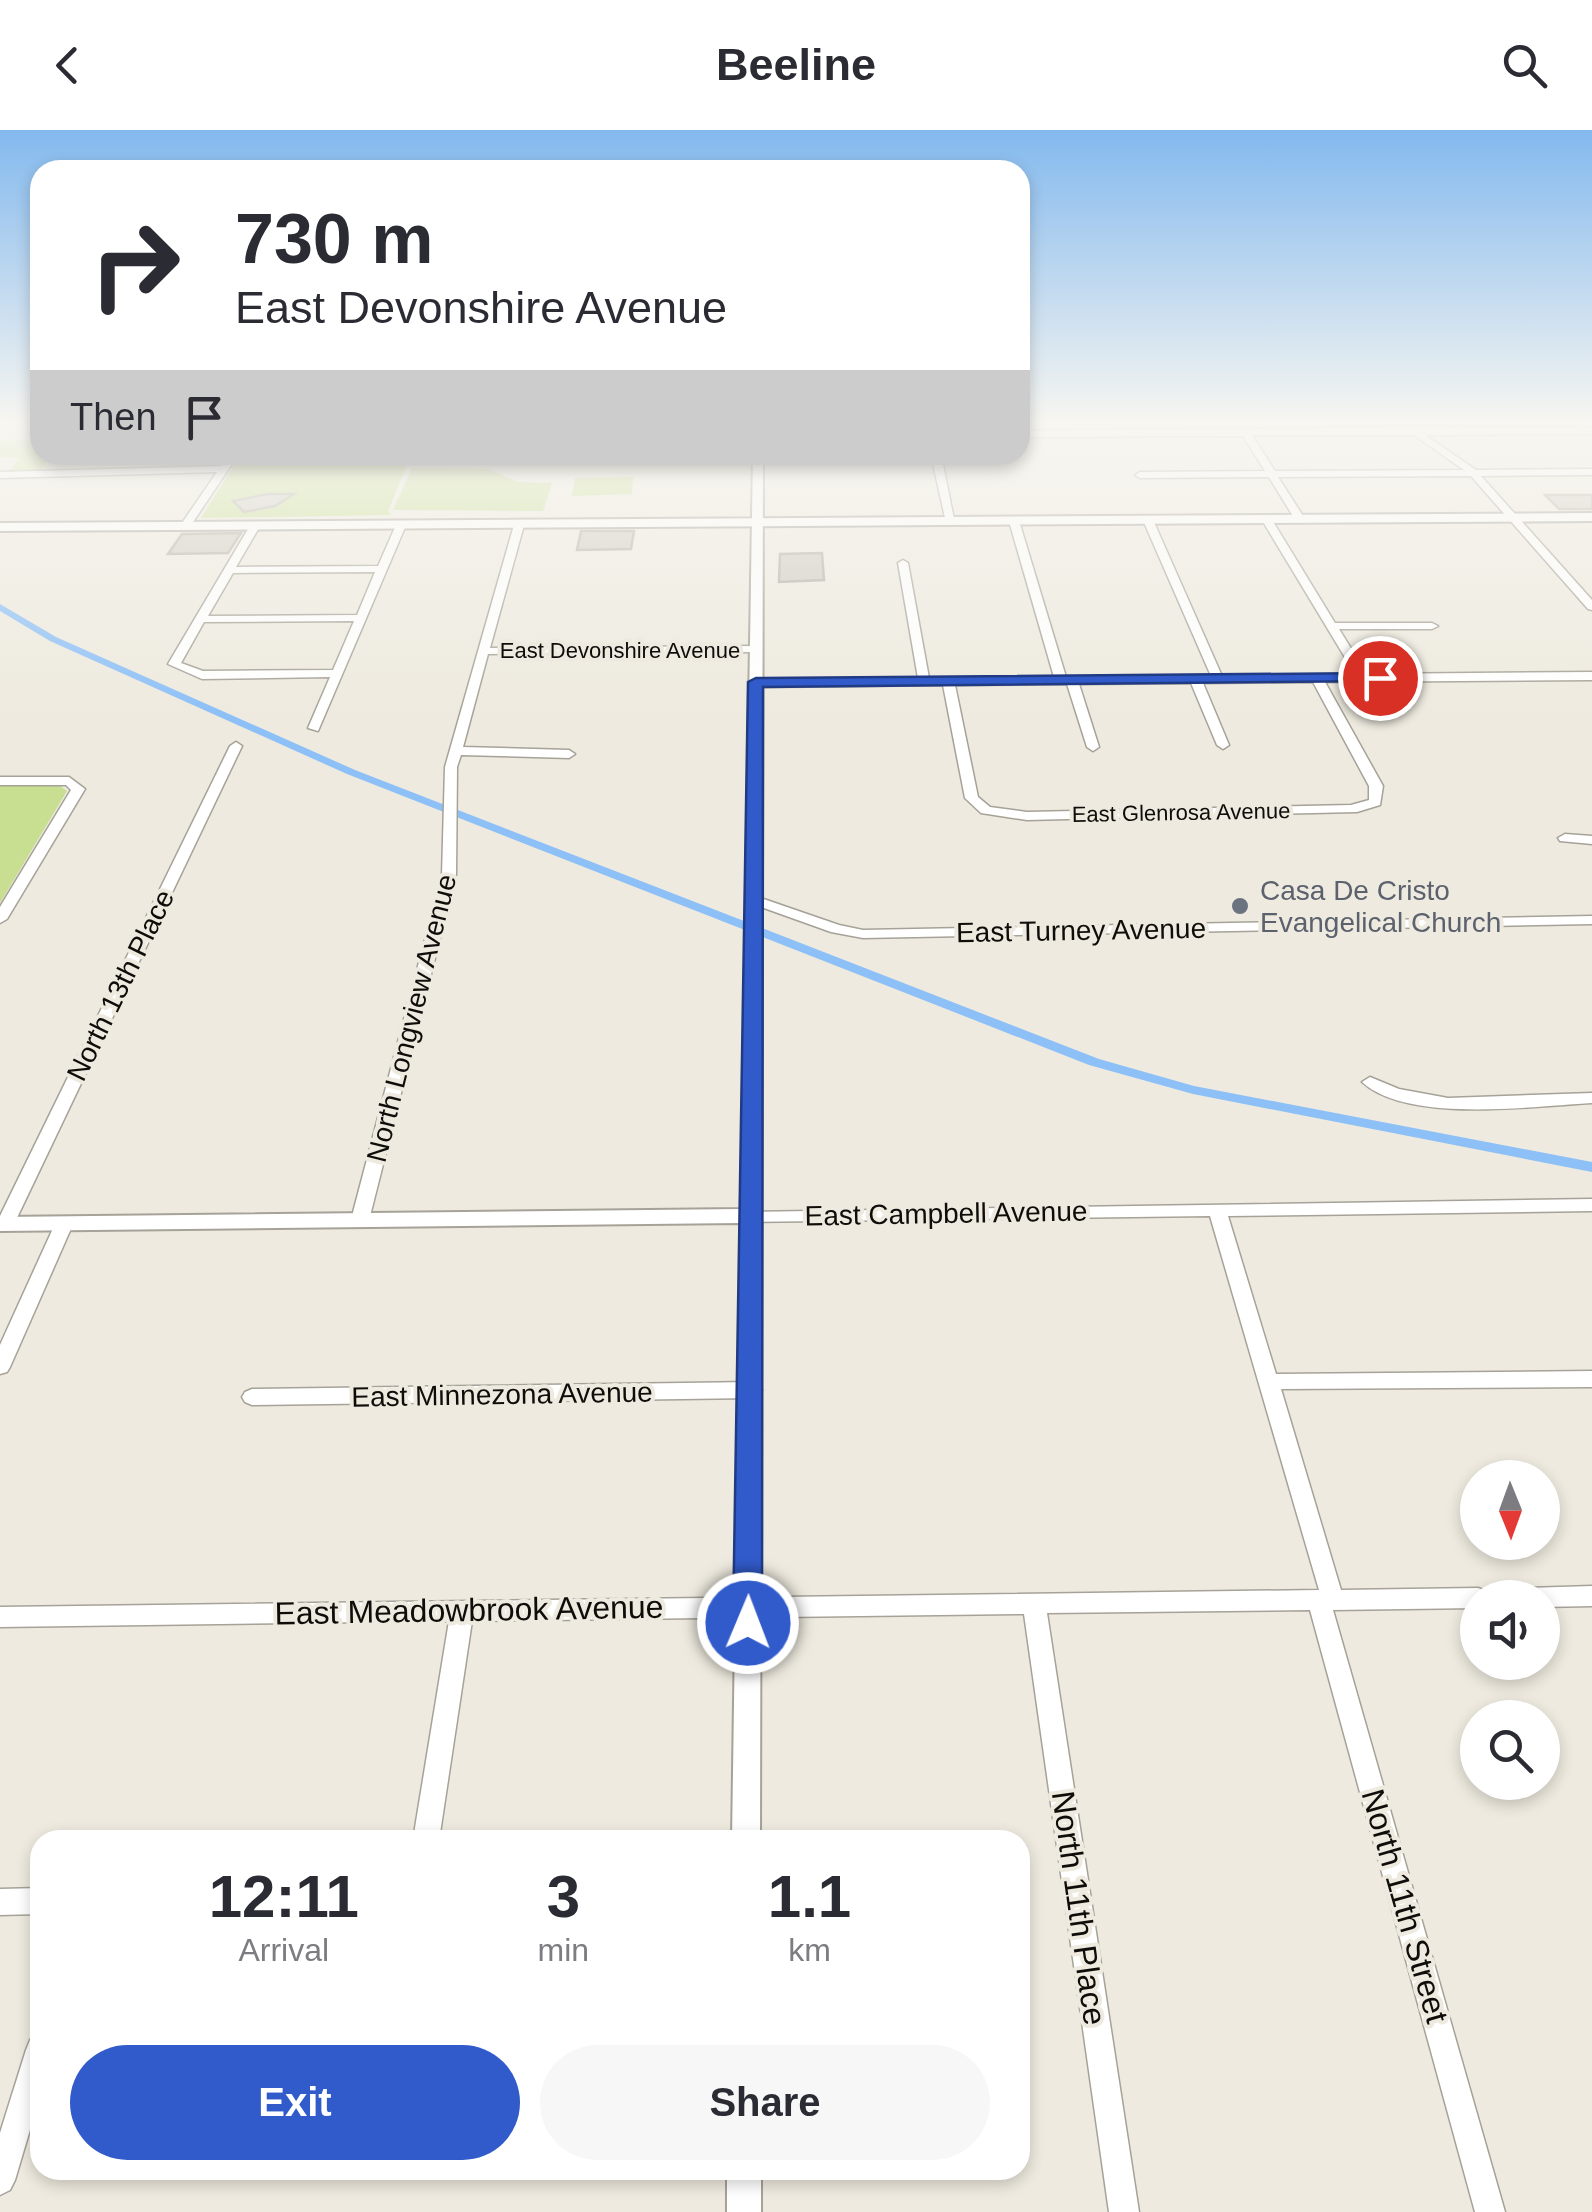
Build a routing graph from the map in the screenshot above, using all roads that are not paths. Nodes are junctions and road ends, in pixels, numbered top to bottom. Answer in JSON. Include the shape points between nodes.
{"nodes":[{"id":1,"x":190,"y":518,"type":"edge"},
{"id":2,"x":758,"y":518,"type":"edge"},
{"id":3,"x":950,"y":518,"type":"edge"},
{"id":4,"x":1479,"y":518,"type":"edge"},
{"id":5,"x":1513,"y":518,"type":"edge"},
{"id":6,"x":1300,"y":519,"type":"joint"},
{"id":7,"x":1148,"y":520,"type":"junction"},
{"id":8,"x":1267,"y":520,"type":"junction"},
{"id":9,"x":1014,"y":521,"type":"junction"},
{"id":10,"x":758,"y":522,"type":"junction"},
{"id":11,"x":951,"y":522,"type":"junction"},
{"id":12,"x":520,"y":524,"type":"junction"},
{"id":13,"x":401,"y":525,"type":"junction"},
{"id":14,"x":185,"y":526,"type":"junction"},
{"id":15,"x":255,"y":526,"type":"junction"},
{"id":16,"x":0,"y":528,"type":"edge"},
{"id":17,"x":903,"y":563,"type":"dead end"},
{"id":18,"x":382,"y":569,"type":"junction"},
{"id":19,"x":230,"y":570,"type":"junction"},
{"id":20,"x":1592,"y":606,"type":"edge"},
{"id":21,"x":361,"y":618,"type":"junction"},
{"id":22,"x":202,"y":619,"type":"junction"},
{"id":23,"x":1332,"y":626,"type":"junction"},
{"id":24,"x":1432,"y":626,"type":"dead end"},
{"id":25,"x":756,"y":649,"type":"junction"},
{"id":26,"x":484,"y":651,"type":"junction"},
{"id":27,"x":338,"y":673,"type":"junction"},
{"id":28,"x":1592,"y":676,"type":"edge"},
{"id":29,"x":1317,"y":678,"type":"junction"},
{"id":30,"x":1363,"y":678,"type":"junction"},
{"id":31,"x":1195,"y":679,"type":"junction"},
{"id":32,"x":1218,"y":679,"type":"junction"},
{"id":33,"x":1066,"y":680,"type":"junction"},
{"id":34,"x":924,"y":681,"type":"junction"},
{"id":35,"x":948,"y":681,"type":"junction"},
{"id":36,"x":756,"y":682,"type":"junction"},
{"id":37,"x":314,"y":728,"type":"dead end"},
{"id":38,"x":1223,"y":745,"type":"dead end"},
{"id":39,"x":236,"y":746,"type":"dead end"},
{"id":40,"x":1093,"y":747,"type":"dead end"},
{"id":41,"x":456,"y":751,"type":"junction"},
{"id":42,"x":569,"y":754,"type":"dead end"},
{"id":43,"x":0,"y":781,"type":"edge"},
{"id":44,"x":1565,"y":838,"type":"dead end"},
{"id":45,"x":1592,"y":840,"type":"edge"},
{"id":46,"x":0,"y":919,"type":"edge"},
{"id":47,"x":754,"y":919,"type":"junction"},
{"id":48,"x":1592,"y":920,"type":"edge"},
{"id":49,"x":1370,"y":1082,"type":"dead end"},
{"id":50,"x":1592,"y":1098,"type":"edge"},
{"id":51,"x":1592,"y":1205,"type":"edge"},
{"id":52,"x":1217,"y":1208,"type":"junction"},
{"id":53,"x":752,"y":1216,"type":"junction"},
{"id":54,"x":360,"y":1220,"type":"junction"},
{"id":55,"x":2,"y":1224,"type":"edge"},
{"id":56,"x":64,"y":1224,"type":"junction"},
{"id":57,"x":0,"y":1367,"type":"edge"},
{"id":58,"x":1592,"y":1378,"type":"edge"},
{"id":59,"x":1267,"y":1382,"type":"junction"},
{"id":60,"x":752,"y":1390,"type":"junction"},
{"id":61,"x":252,"y":1397,"type":"dead end"},
{"id":62,"x":1592,"y":1596,"type":"edge"},
{"id":63,"x":1560,"y":1597,"type":"edge"},
{"id":64,"x":1460,"y":1598,"type":"edge"},
{"id":65,"x":1326,"y":1600,"type":"junction"},
{"id":66,"x":1034,"y":1604,"type":"junction"},
{"id":67,"x":748,"y":1607,"type":"junction"},
{"id":68,"x":462,"y":1610,"type":"junction"},
{"id":69,"x":0,"y":1617,"type":"edge"},
{"id":70,"x":428,"y":1830,"type":"edge"},
{"id":71,"x":746,"y":1830,"type":"edge"},
{"id":72,"x":30,"y":1901,"type":"edge"},
{"id":73,"x":0,"y":1902,"type":"edge"},
{"id":74,"x":30,"y":2082,"type":"edge"},
{"id":75,"x":0,"y":2180,"type":"edge"},
{"id":76,"x":744,"y":2180,"type":"edge"},
{"id":77,"x":744,"y":2212,"type":"edge"},
{"id":78,"x":1124,"y":2212,"type":"edge"},
{"id":79,"x":1490,"y":2212,"type":"edge"}],
"edges":[{"from":1,"to":14,"type":"street"},
{"from":2,"to":10,"type":"street"},
{"from":3,"to":11,"type":"street"},
{"from":4,"to":6,"type":"main road"},
{"from":5,"to":20,"type":"street"},
{"from":6,"to":8,"type":"main road"},
{"from":7,"to":8,"type":"main road"},
{"from":7,"to":9,"type":"main road"},
{"from":7,"to":32,"type":"street"},
{"from":8,"to":23,"type":"street"},
{"from":9,"to":11,"type":"main road"},
{"from":9,"to":33,"type":"street"},
{"from":10,"to":11,"type":"main road"},
{"from":10,"to":12,"type":"main road"},
{"from":10,"to":25,"type":"street"},
{"from":12,"to":13,"type":"main road"},
{"from":12,"to":26,"type":"street","name":"North Longview Avenue"},
{"from":13,"to":15,"type":"main road"},
{"from":13,"to":18,"type":"street"},
{"from":14,"to":15,"type":"main road"},
{"from":14,"to":16,"type":"main road"},
{"from":15,"to":19,"type":"street"},
{"from":17,"to":34,"type":"street"},
{"from":18,"to":19,"type":"street"},
{"from":18,"to":21,"type":"street"},
{"from":19,"to":22,"type":"street"},
{"from":21,"to":22,"type":"street"},
{"from":21,"to":27,"type":"street"},
{"from":22,"to":27,"type":"street","via":[[174,664],[202,674]]},
{"from":23,"to":24,"type":"street"},
{"from":23,"to":30,"type":"street"},
{"from":25,"to":26,"type":"street","name":"East Devonshire Avenue"},
{"from":25,"to":36,"type":"street"},
{"from":26,"to":41,"type":"street","name":"North Longview Avenue"},
{"from":27,"to":37,"type":"street"},
{"from":28,"to":30,"type":"street","name":"East Devonshire Avenue"},
{"from":29,"to":30,"type":"street","name":"East Devonshire Avenue"},
{"from":29,"to":32,"type":"street","name":"East Devonshire Avenue"},
{"from":29,"to":35,"type":"street","name":"East Glenrosa Avenue","via":[[1376,786],[1375,802],[1352,809],[1026,816],[986,810],[968,792]]},
{"from":31,"to":32,"type":"street","name":"East Devonshire Avenue"},
{"from":31,"to":33,"type":"street","name":"East Devonshire Avenue"},
{"from":31,"to":38,"type":"street"},
{"from":33,"to":35,"type":"street","name":"East Devonshire Avenue"},
{"from":33,"to":40,"type":"street"},
{"from":34,"to":35,"type":"street","name":"East Devonshire Avenue"},
{"from":34,"to":36,"type":"street","name":"East Devonshire Avenue"},
{"from":36,"to":47,"type":"street"},
{"from":39,"to":55,"type":"street","name":"North 13th Place"},
{"from":41,"to":42,"type":"street"},
{"from":41,"to":54,"type":"street","name":"North Longview Avenue","via":[[449,875]]},
{"from":43,"to":46,"type":"street","via":[[77,784]]},
{"from":44,"to":45,"type":"street"},
{"from":47,"to":48,"type":"street","name":"East Turney Avenue","via":[[864,934]]},
{"from":47,"to":53,"type":"street"},
{"from":49,"to":50,"type":"street","via":[[1424,1103]]},
{"from":51,"to":52,"type":"street","name":"East Campbell Avenue"},
{"from":52,"to":53,"type":"street","name":"East Campbell Avenue"},
{"from":52,"to":59,"type":"street","name":"North 11th Street"},
{"from":53,"to":54,"type":"street","name":"East Campbell Avenue"},
{"from":53,"to":60,"type":"street"},
{"from":54,"to":56,"type":"street","name":"East Campbell Avenue"},
{"from":55,"to":56,"type":"street","name":"East Campbell Avenue"},
{"from":56,"to":57,"type":"street"},
{"from":58,"to":59,"type":"street"},
{"from":59,"to":65,"type":"street","name":"North 11th Street"},
{"from":60,"to":61,"type":"street","name":"East Minnezona Avenue"},
{"from":60,"to":67,"type":"street"},
{"from":62,"to":63,"type":"street"},
{"from":64,"to":65,"type":"street","name":"East Meadowbrook Avenue"},
{"from":65,"to":66,"type":"street","name":"East Meadowbrook Avenue"},
{"from":65,"to":79,"type":"street","name":"North 11th Street"},
{"from":66,"to":67,"type":"street","name":"East Meadowbrook Avenue"},
{"from":66,"to":78,"type":"street","name":"North 11th Place"},
{"from":67,"to":68,"type":"street","name":"East Meadowbrook Avenue"},
{"from":67,"to":71,"type":"street"},
{"from":68,"to":69,"type":"street","name":"East Meadowbrook Avenue"},
{"from":68,"to":70,"type":"street"},
{"from":72,"to":73,"type":"street"},
{"from":74,"to":75,"type":"street"},
{"from":76,"to":77,"type":"street"}]}
